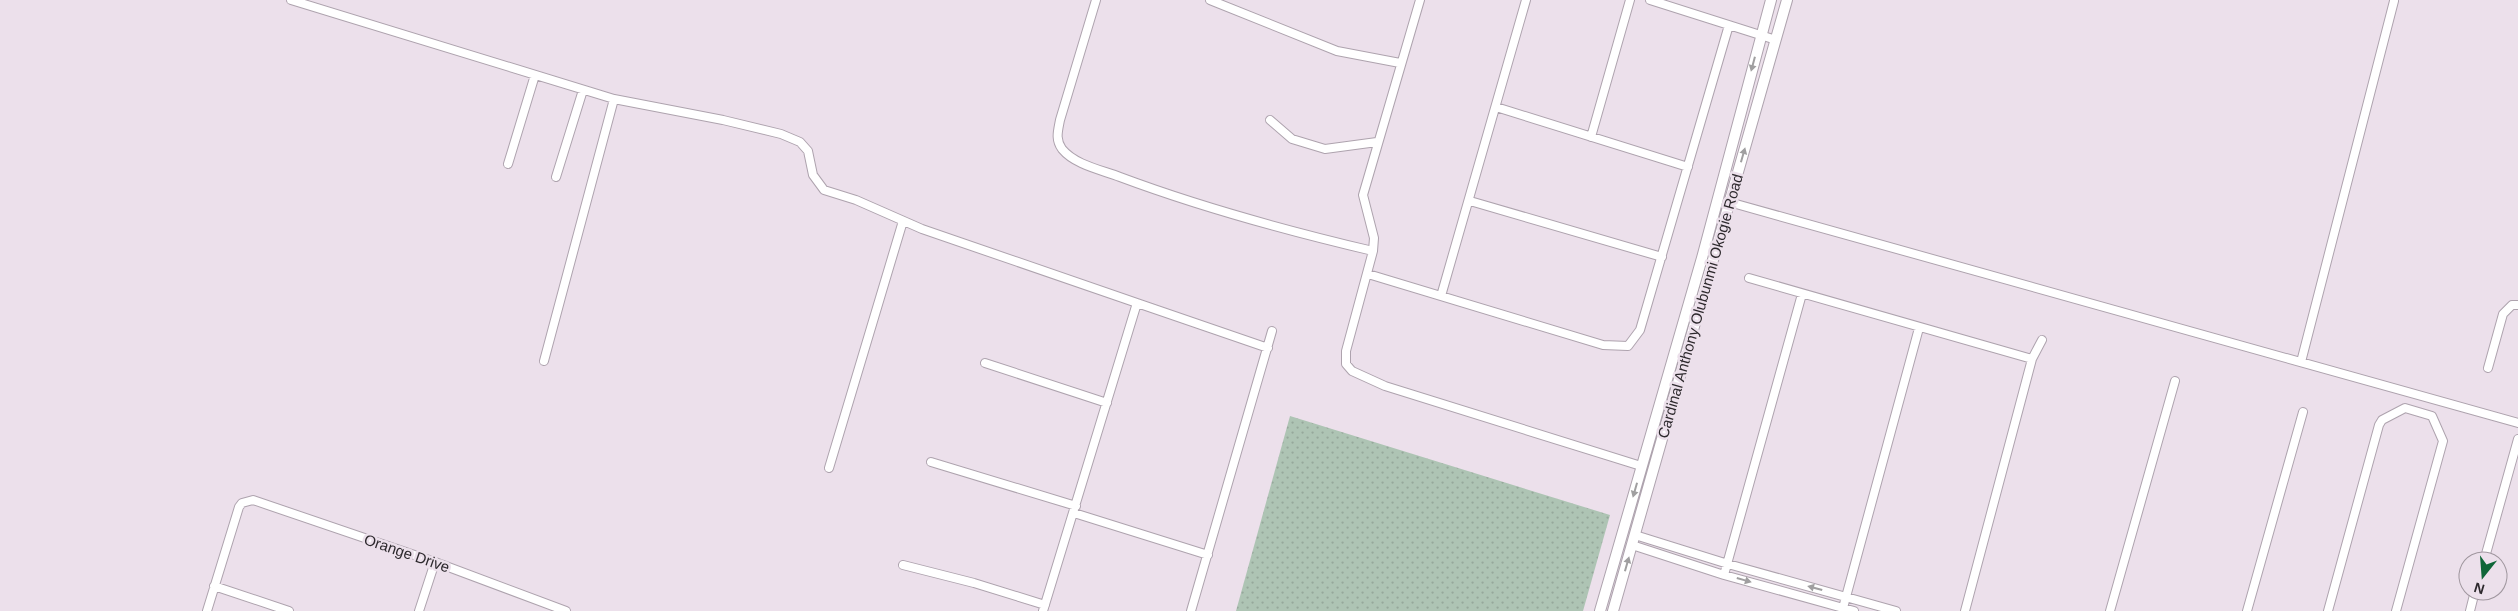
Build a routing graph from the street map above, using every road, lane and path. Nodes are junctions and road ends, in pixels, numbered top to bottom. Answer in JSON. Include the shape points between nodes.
{"nodes":[{"id":1,"x":291,"y":0,"type":"edge"},
{"id":2,"x":1096,"y":0,"type":"edge"},
{"id":3,"x":1210,"y":0,"type":"edge"},
{"id":4,"x":1420,"y":0,"type":"edge"},
{"id":5,"x":1526,"y":0,"type":"edge"},
{"id":6,"x":1630,"y":0,"type":"edge"},
{"id":7,"x":1650,"y":0,"type":"edge"},
{"id":8,"x":1771,"y":0,"type":"edge"},
{"id":9,"x":1787,"y":0,"type":"edge"},
{"id":10,"x":2394,"y":1,"type":"edge"},
{"id":11,"x":1730,"y":25,"type":"junction"},
{"id":12,"x":1761,"y":35,"type":"junction"},
{"id":13,"x":1776,"y":40,"type":"junction"},
{"id":14,"x":1400,"y":63,"type":"junction"},
{"id":15,"x":535,"y":75,"type":"junction"},
{"id":16,"x":583,"y":90,"type":"junction"},
{"id":17,"x":614,"y":99,"type":"junction"},
{"id":18,"x":1496,"y":107,"type":"junction"},
{"id":19,"x":1270,"y":120,"type":"dead end"},
{"id":20,"x":1591,"y":137,"type":"junction"},
{"id":21,"x":1377,"y":142,"type":"junction"},
{"id":22,"x":508,"y":164,"type":"dead end"},
{"id":23,"x":1688,"y":167,"type":"junction"},
{"id":24,"x":556,"y":177,"type":"dead end"},
{"id":25,"x":1470,"y":201,"type":"junction"},
{"id":26,"x":1729,"y":202,"type":"junction"},
{"id":27,"x":903,"y":221,"type":"junction"},
{"id":28,"x":1373,"y":252,"type":"junction"},
{"id":29,"x":1662,"y":257,"type":"junction"},
{"id":30,"x":1368,"y":274,"type":"junction"},
{"id":31,"x":1749,"y":278,"type":"dead end"},
{"id":32,"x":1802,"y":294,"type":"junction"},
{"id":33,"x":1441,"y":296,"type":"junction"},
{"id":34,"x":1137,"y":303,"type":"junction"},
{"id":35,"x":2518,"y":304,"type":"edge"},
{"id":36,"x":1918,"y":328,"type":"junction"},
{"id":37,"x":1272,"y":331,"type":"dead end"},
{"id":38,"x":2042,"y":340,"type":"dead end"},
{"id":39,"x":1268,"y":348,"type":"junction"},
{"id":40,"x":2032,"y":359,"type":"junction"},
{"id":41,"x":544,"y":361,"type":"dead end"},
{"id":42,"x":2301,"y":362,"type":"junction"},
{"id":43,"x":985,"y":363,"type":"dead end"},
{"id":44,"x":2488,"y":368,"type":"dead end"},
{"id":45,"x":2175,"y":381,"type":"dead end"},
{"id":46,"x":1107,"y":403,"type":"junction"},
{"id":47,"x":2303,"y":412,"type":"dead end"},
{"id":48,"x":2518,"y":423,"type":"edge"},
{"id":49,"x":2518,"y":440,"type":"edge"},
{"id":50,"x":931,"y":462,"type":"dead end"},
{"id":51,"x":1642,"y":466,"type":"junction"},
{"id":52,"x":829,"y":468,"type":"dead end"},
{"id":53,"x":1075,"y":510,"type":"junction"},
{"id":54,"x":1634,"y":540,"type":"junction"},
{"id":55,"x":2487,"y":551,"type":"edge"},
{"id":56,"x":1208,"y":555,"type":"junction"},
{"id":57,"x":435,"y":562,"type":"junction"},
{"id":58,"x":1728,"y":564,"type":"junction"},
{"id":59,"x":903,"y":565,"type":"dead end"},
{"id":60,"x":1724,"y":575,"type":"junction"},
{"id":61,"x":214,"y":586,"type":"junction"},
{"id":62,"x":1846,"y":596,"type":"junction"},
{"id":63,"x":550,"y":608,"type":"edge"},
{"id":64,"x":1044,"y":608,"type":"edge"},
{"id":65,"x":1601,"y":608,"type":"edge"},
{"id":66,"x":1843,"y":608,"type":"junction"},
{"id":67,"x":1614,"y":609,"type":"edge"},
{"id":68,"x":207,"y":611,"type":"edge"},
{"id":69,"x":289,"y":611,"type":"edge"},
{"id":70,"x":419,"y":611,"type":"edge"},
{"id":71,"x":566,"y":611,"type":"edge"},
{"id":72,"x":1192,"y":611,"type":"edge"},
{"id":73,"x":1854,"y":611,"type":"edge"},
{"id":74,"x":1896,"y":611,"type":"edge"},
{"id":75,"x":1965,"y":611,"type":"edge"},
{"id":76,"x":2110,"y":611,"type":"edge"},
{"id":77,"x":2247,"y":611,"type":"edge"},
{"id":78,"x":2328,"y":611,"type":"edge"},
{"id":79,"x":2396,"y":611,"type":"edge"}],
"edges":[{"from":1,"to":15,"type":"street"},
{"from":2,"to":28,"type":"street","via":[[1060,120],[1057,138],[1063,150],[1076,160],[1158,191],[1284,230]]},
{"from":3,"to":14,"type":"street","via":[[1337,51]]},
{"from":4,"to":14,"type":"street"},
{"from":5,"to":18,"type":"street"},
{"from":6,"to":20,"type":"street"},
{"from":7,"to":11,"type":"street"},
{"from":8,"to":12,"type":"street","name":"Cardinal Anthony Olubunmi Okogie Road"},
{"from":9,"to":13,"type":"street","name":"Cardinal Anthony Olubunmi Okogie Road"},
{"from":10,"to":42,"type":"street"},
{"from":11,"to":12,"type":"street"},
{"from":11,"to":23,"type":"street"},
{"from":12,"to":13,"type":"street"},
{"from":12,"to":51,"type":"street","name":"Cardinal Anthony Olubunmi Okogie Road","one_way":true},
{"from":26,"to":13,"type":"street","name":"Cardinal Anthony Olubunmi Okogie Road","one_way":true},
{"from":14,"to":21,"type":"street"},
{"from":15,"to":16,"type":"street"},
{"from":15,"to":22,"type":"street"},
{"from":16,"to":17,"type":"street"},
{"from":16,"to":24,"type":"street"},
{"from":17,"to":27,"type":"street","via":[[724,120],[790,137],[808,151],[813,175],[824,190]]},
{"from":17,"to":41,"type":"street"},
{"from":18,"to":20,"type":"street"},
{"from":18,"to":25,"type":"street"},
{"from":19,"to":21,"type":"street","via":[[1292,139],[1325,149]]},
{"from":20,"to":23,"type":"street"},
{"from":21,"to":28,"type":"street","via":[[1363,195],[1374,238]]},
{"from":23,"to":29,"type":"street"},
{"from":25,"to":29,"type":"street"},
{"from":25,"to":33,"type":"street"},
{"from":26,"to":42,"type":"street"},
{"from":26,"to":54,"type":"street","name":"Cardinal Anthony Olubunmi Okogie Road"},
{"from":27,"to":34,"type":"street"},
{"from":27,"to":52,"type":"street"},
{"from":28,"to":30,"type":"street"},
{"from":29,"to":33,"type":"street","via":[[1640,330],[1628,346],[1603,345]]},
{"from":30,"to":33,"type":"street"},
{"from":30,"to":51,"type":"street","via":[[1346,351],[1346,364],[1352,371],[1385,386]]},
{"from":31,"to":32,"type":"street"},
{"from":32,"to":36,"type":"street"},
{"from":32,"to":58,"type":"street"},
{"from":34,"to":39,"type":"street"},
{"from":34,"to":46,"type":"street"},
{"from":35,"to":44,"type":"street","via":[[2503,314]]},
{"from":36,"to":40,"type":"street"},
{"from":36,"to":62,"type":"street"},
{"from":37,"to":39,"type":"street"},
{"from":38,"to":40,"type":"street"},
{"from":39,"to":56,"type":"street"},
{"from":40,"to":75,"type":"street"},
{"from":42,"to":48,"type":"street"},
{"from":43,"to":46,"type":"street"},
{"from":45,"to":76,"type":"street"},
{"from":46,"to":53,"type":"street"},
{"from":47,"to":77,"type":"street"},
{"from":49,"to":55,"type":"street"},
{"from":50,"to":53,"type":"street"},
{"from":51,"to":65,"type":"street","name":"Cardinal Anthony Olubunmi Okogie Road","one_way":true},
{"from":53,"to":56,"type":"street"},
{"from":53,"to":64,"type":"street"},
{"from":54,"to":58,"type":"street"},
{"from":54,"to":60,"type":"street"},
{"from":67,"to":54,"type":"street","name":"Cardinal Anthony Olubunmi Okogie Road","one_way":true},
{"from":56,"to":72,"type":"street"},
{"from":57,"to":61,"type":"street","name":"Orange Drive","via":[[247,500],[239,507]]},
{"from":57,"to":63,"type":"street","name":"Orange Drive"},
{"from":57,"to":70,"type":"street"},
{"from":58,"to":60,"type":"street"},
{"from":62,"to":58,"type":"street","one_way":true},
{"from":59,"to":64,"type":"street","via":[[974,583]]},
{"from":60,"to":66,"type":"street","one_way":true},
{"from":61,"to":68,"type":"street"},
{"from":61,"to":69,"type":"street"},
{"from":62,"to":66,"type":"street"},
{"from":62,"to":74,"type":"street"},
{"from":63,"to":71,"type":"street","name":"Orange Drive"},
{"from":65,"to":67,"type":"street"},
{"from":66,"to":73,"type":"street"},
{"from":78,"to":79,"type":"street","via":[[2378,426],[2382,420],[2405,408],[2432,416],[2443,441]]}]}
